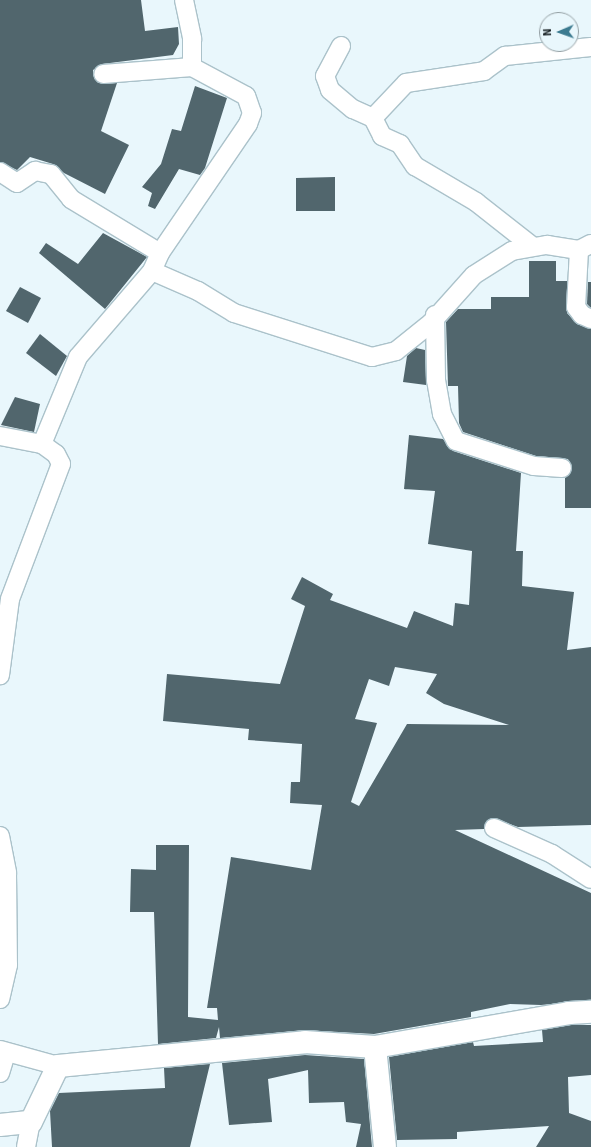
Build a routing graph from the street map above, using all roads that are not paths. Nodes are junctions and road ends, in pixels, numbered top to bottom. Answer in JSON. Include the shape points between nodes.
{"nodes":[{"id":1,"x":184,"y":0,"type":"edge"},
{"id":2,"x":341,"y":46,"type":"dead end"},
{"id":3,"x":591,"y":47,"type":"edge"},
{"id":4,"x":192,"y":67,"type":"junction"},
{"id":5,"x":103,"y":74,"type":"dead end"},
{"id":6,"x":373,"y":118,"type":"junction"},
{"id":7,"x":0,"y":172,"type":"edge"},
{"id":8,"x":532,"y":246,"type":"junction"},
{"id":9,"x":585,"y":247,"type":"edge"},
{"id":10,"x":160,"y":254,"type":"junction"},
{"id":11,"x":152,"y":271,"type":"junction"},
{"id":12,"x":435,"y":315,"type":"junction"},
{"id":13,"x":591,"y":319,"type":"edge"},
{"id":14,"x":0,"y":436,"type":"edge"},
{"id":15,"x":42,"y":444,"type":"junction"},
{"id":16,"x":562,"y":468,"type":"dead end"},
{"id":17,"x":0,"y":675,"type":"edge"},
{"id":18,"x":494,"y":828,"type":"dead end"},
{"id":19,"x":0,"y":836,"type":"edge"},
{"id":20,"x":591,"y":879,"type":"edge"},
{"id":21,"x":0,"y":999,"type":"edge"},
{"id":22,"x":591,"y":1012,"type":"edge"},
{"id":23,"x":375,"y":1047,"type":"junction"},
{"id":24,"x":3,"y":1051,"type":"edge"},
{"id":25,"x":58,"y":1066,"type":"junction"},
{"id":26,"x":0,"y":1073,"type":"edge"},
{"id":27,"x":31,"y":1122,"type":"junction"},
{"id":28,"x":0,"y":1125,"type":"edge"},
{"id":29,"x":26,"y":1147,"type":"edge"},
{"id":30,"x":385,"y":1147,"type":"edge"}],
"edges":[{"from":1,"to":4,"type":"street","via":[[192,39]]},
{"from":2,"to":6,"type":"street","via":[[326,72],[326,85],[353,109]]},
{"from":3,"to":6,"type":"street","via":[[505,56],[484,71],[406,83]]},
{"from":4,"to":5,"type":"street"},
{"from":4,"to":10,"type":"street","via":[[246,96],[252,113],[248,124]]},
{"from":6,"to":8,"type":"street","via":[[382,136],[400,144],[415,166],[476,202]]},
{"from":7,"to":10,"type":"street","via":[[17,184],[35,171],[51,174],[71,199]]},
{"from":8,"to":9,"type":"street"},
{"from":8,"to":12,"type":"street","via":[[512,251],[474,275]]},
{"from":9,"to":13,"type":"street","via":[[576,307],[582,316]]},
{"from":10,"to":11,"type":"street"},
{"from":11,"to":12,"type":"street","via":[[198,291],[234,313],[372,357],[396,351],[431,323]]},
{"from":11,"to":15,"type":"street","via":[[78,358]]},
{"from":12,"to":16,"type":"street","via":[[436,380],[442,414],[456,441],[534,466]]},
{"from":14,"to":15,"type":"street"},
{"from":15,"to":17,"type":"street","via":[[56,454],[61,464],[10,599]]},
{"from":18,"to":20,"type":"street","via":[[552,854]]},
{"from":19,"to":21,"type":"street","via":[[7,873],[8,965]]},
{"from":22,"to":23,"type":"main road","via":[[569,1013]]},
{"from":23,"to":25,"type":"main road","via":[[305,1042]]},
{"from":23,"to":30,"type":"main road"},
{"from":24,"to":25,"type":"street"},
{"from":24,"to":26,"type":"street"},
{"from":25,"to":27,"type":"main road"},
{"from":27,"to":28,"type":"main road"},
{"from":27,"to":29,"type":"street"}]}
